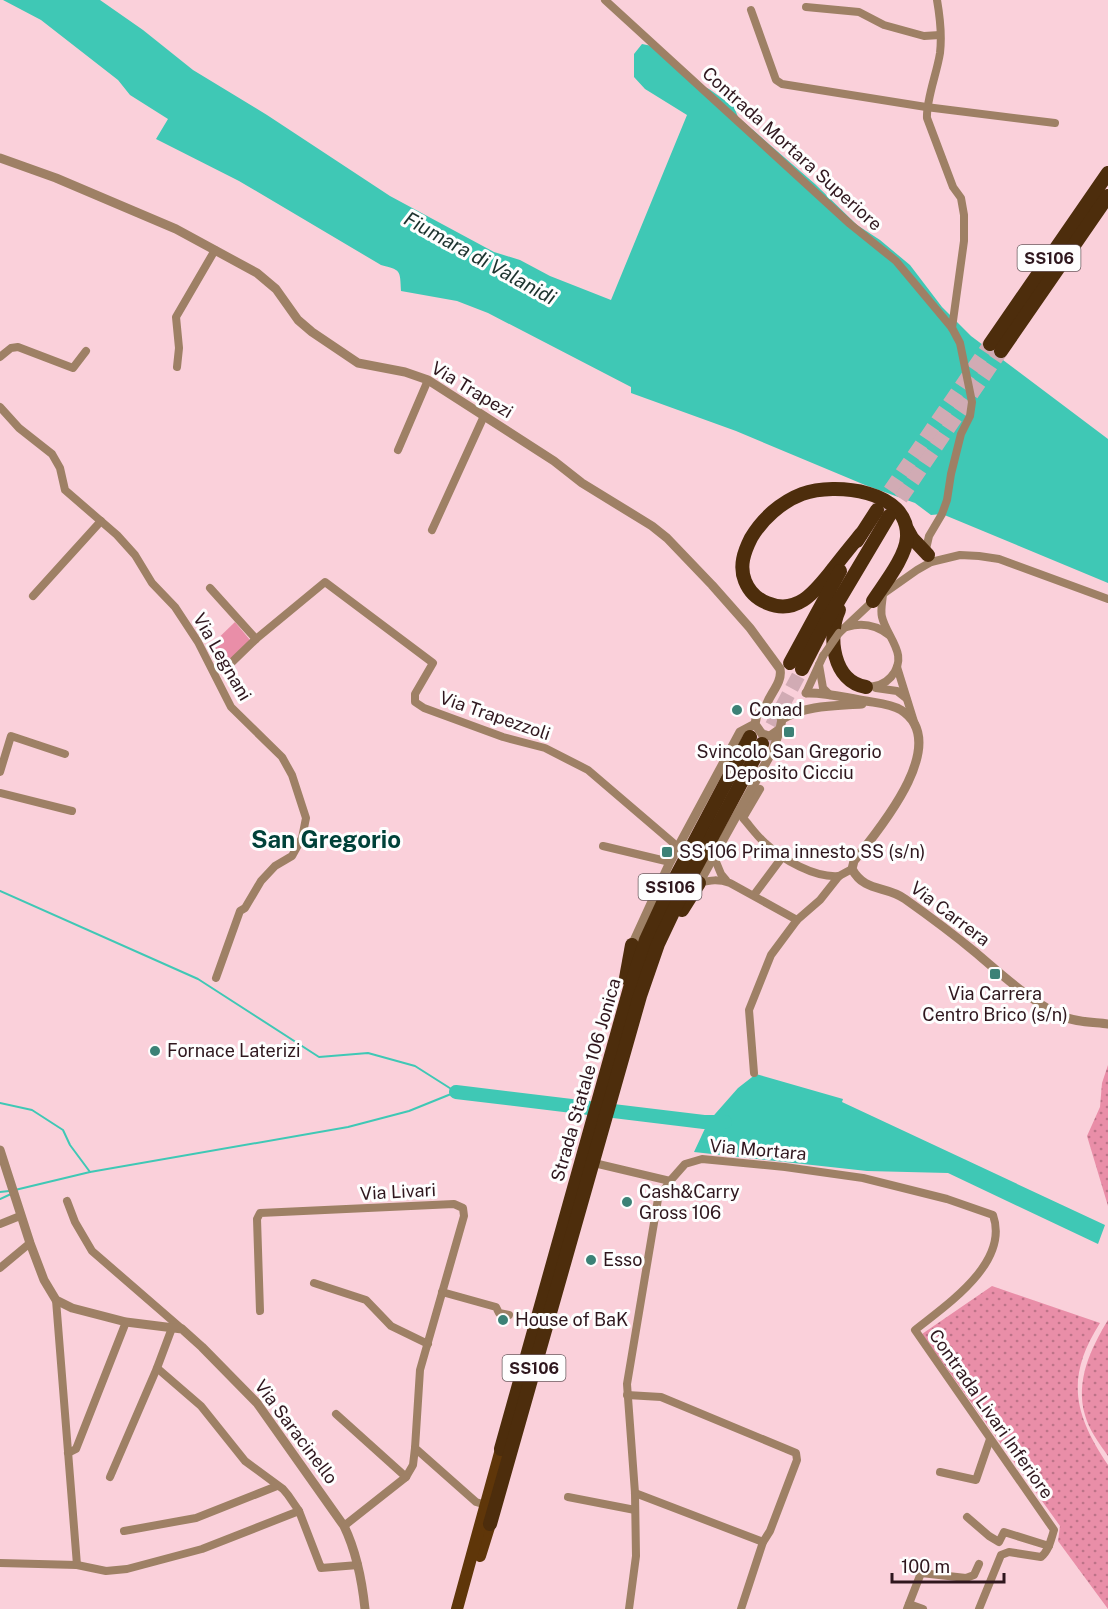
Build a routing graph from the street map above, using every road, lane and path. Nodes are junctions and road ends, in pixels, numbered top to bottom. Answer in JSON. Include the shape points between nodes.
{"nodes":[{"id":1,"x":604,"y":0,"type":"edge"},
{"id":2,"x":937,"y":0,"type":"edge"},
{"id":3,"x":806,"y":7,"type":"dead end"},
{"id":4,"x":751,"y":10,"type":"dead end"},
{"id":5,"x":940,"y":35,"type":"junction"},
{"id":6,"x":926,"y":107,"type":"junction"},
{"id":7,"x":1055,"y":123,"type":"dead end"},
{"id":8,"x":0,"y":158,"type":"edge"},
{"id":9,"x":1108,"y":173,"type":"edge"},
{"id":10,"x":1108,"y":196,"type":"edge"},
{"id":11,"x":215,"y":250,"type":"junction"},
{"id":12,"x":952,"y":328,"type":"junction"},
{"id":13,"x":86,"y":351,"type":"dead end"},
{"id":14,"x":0,"y":357,"type":"edge"},
{"id":15,"x":177,"y":367,"type":"dead end"},
{"id":16,"x":428,"y":380,"type":"junction"},
{"id":17,"x":0,"y":407,"type":"edge"},
{"id":18,"x":484,"y":416,"type":"junction"},
{"id":19,"x":398,"y":450,"type":"dead end"},
{"id":20,"x":100,"y":521,"type":"junction"},
{"id":21,"x":906,"y":528,"type":"junction"},
{"id":22,"x":432,"y":530,"type":"dead end"},
{"id":23,"x":861,"y":534,"type":"junction"},
{"id":24,"x":876,"y":537,"type":"junction"},
{"id":25,"x":930,"y":559,"type":"junction"},
{"id":26,"x":210,"y":588,"type":"dead end"},
{"id":27,"x":33,"y":596,"type":"dead end"},
{"id":28,"x":878,"y":597,"type":"junction"},
{"id":29,"x":1108,"y":599,"type":"edge"},
{"id":30,"x":842,"y":631,"type":"junction"},
{"id":31,"x":892,"y":638,"type":"junction"},
{"id":32,"x":256,"y":639,"type":"junction"},
{"id":33,"x":821,"y":660,"type":"junction"},
{"id":34,"x":229,"y":665,"type":"dead end"},
{"id":35,"x":897,"y":667,"type":"junction"},
{"id":36,"x":866,"y":687,"type":"junction"},
{"id":37,"x":806,"y":693,"type":"junction"},
{"id":38,"x":830,"y":695,"type":"junction"},
{"id":39,"x":877,"y":703,"type":"junction"},
{"id":40,"x":813,"y":707,"type":"junction"},
{"id":41,"x":911,"y":707,"type":"junction"},
{"id":42,"x":765,"y":709,"type":"junction"},
{"id":43,"x":795,"y":712,"type":"junction"},
{"id":44,"x":782,"y":719,"type":"junction"},
{"id":45,"x":915,"y":725,"type":"junction"},
{"id":46,"x":780,"y":729,"type":"junction"},
{"id":47,"x":756,"y":735,"type":"junction"},
{"id":48,"x":65,"y":754,"type":"dead end"},
{"id":49,"x":0,"y":772,"type":"edge"},
{"id":50,"x":760,"y":789,"type":"dead end"},
{"id":51,"x":0,"y":793,"type":"edge"},
{"id":52,"x":72,"y":812,"type":"dead end"},
{"id":53,"x":603,"y":846,"type":"dead end"},
{"id":54,"x":678,"y":847,"type":"junction"},
{"id":55,"x":783,"y":856,"type":"junction"},
{"id":56,"x":714,"y":857,"type":"junction"},
{"id":57,"x":670,"y":862,"type":"junction"},
{"id":58,"x":852,"y":869,"type":"junction"},
{"id":59,"x":839,"y":876,"type":"junction"},
{"id":60,"x":730,"y":883,"type":"junction"},
{"id":61,"x":699,"y":884,"type":"junction"},
{"id":62,"x":754,"y":895,"type":"junction"},
{"id":63,"x":797,"y":920,"type":"junction"},
{"id":64,"x":658,"y":944,"type":"junction"},
{"id":65,"x":632,"y":945,"type":"joint"},
{"id":66,"x":216,"y":978,"type":"dead end"},
{"id":67,"x":1108,"y":1024,"type":"edge"},
{"id":68,"x":616,"y":1030,"type":"junction"},
{"id":69,"x":618,"y":1048,"type":"junction"},
{"id":70,"x":754,"y":1073,"type":"dead end"},
{"id":71,"x":0,"y":1150,"type":"edge"},
{"id":72,"x":592,"y":1152,"type":"junction"},
{"id":73,"x":670,"y":1181,"type":"junction"},
{"id":74,"x":67,"y":1202,"type":"dead end"},
{"id":75,"x":19,"y":1214,"type":"junction"},
{"id":76,"x":993,"y":1215,"type":"joint"},
{"id":77,"x":0,"y":1224,"type":"edge"},
{"id":78,"x":30,"y":1243,"type":"junction"},
{"id":79,"x":0,"y":1268,"type":"edge"},
{"id":80,"x":314,"y":1283,"type":"dead end"},
{"id":81,"x":442,"y":1292,"type":"junction"},
{"id":82,"x":56,"y":1300,"type":"junction"},
{"id":83,"x":260,"y":1311,"type":"dead end"},
{"id":84,"x":509,"y":1315,"type":"dead end"},
{"id":85,"x":126,"y":1322,"type":"junction"},
{"id":86,"x":177,"y":1328,"type":"junction"},
{"id":87,"x":428,"y":1344,"type":"junction"},
{"id":88,"x":157,"y":1368,"type":"junction"},
{"id":89,"x":627,"y":1395,"type":"junction"},
{"id":90,"x":336,"y":1414,"type":"dead end"},
{"id":91,"x":990,"y":1439,"type":"junction"},
{"id":92,"x":415,"y":1448,"type":"junction"},
{"id":93,"x":506,"y":1451,"type":"junction"},
{"id":94,"x":68,"y":1453,"type":"junction"},
{"id":95,"x":940,"y":1472,"type":"dead end"},
{"id":96,"x":110,"y":1477,"type":"dead end"},
{"id":97,"x":406,"y":1477,"type":"junction"},
{"id":98,"x":277,"y":1486,"type":"junction"},
{"id":99,"x":635,"y":1493,"type":"junction"},
{"id":100,"x":568,"y":1497,"type":"dead end"},
{"id":101,"x":486,"y":1505,"type":"junction"},
{"id":102,"x":635,"y":1510,"type":"junction"},
{"id":103,"x":299,"y":1511,"type":"junction"},
{"id":104,"x":967,"y":1516,"type":"dead end"},
{"id":105,"x":490,"y":1524,"type":"joint"},
{"id":106,"x":344,"y":1526,"type":"junction"},
{"id":107,"x":124,"y":1531,"type":"dead end"},
{"id":108,"x":763,"y":1542,"type":"junction"},
{"id":109,"x":1049,"y":1546,"type":"junction"},
{"id":110,"x":0,"y":1563,"type":"edge"},
{"id":111,"x":358,"y":1564,"type":"junction"},
{"id":112,"x":979,"y":1564,"type":"dead end"},
{"id":113,"x":77,"y":1565,"type":"junction"},
{"id":114,"x":908,"y":1606,"type":"edge"},
{"id":115,"x":365,"y":1609,"type":"edge"},
{"id":116,"x":457,"y":1609,"type":"edge"},
{"id":117,"x":465,"y":1609,"type":"edge"},
{"id":118,"x":629,"y":1609,"type":"edge"},
{"id":119,"x":741,"y":1609,"type":"edge"},
{"id":120,"x":923,"y":1609,"type":"edge"},
{"id":121,"x":979,"y":1609,"type":"edge"}],
"edges":[{"from":1,"to":12,"type":"street","name":"Contrada Mortara Superiore","via":[[850,224],[896,261]]},
{"from":2,"to":5,"type":"street"},
{"from":3,"to":5,"type":"street","via":[[859,12],[884,25],[924,36]]},
{"from":4,"to":6,"type":"street","via":[[776,80],[782,84]]},
{"from":5,"to":6,"type":"street","via":[[940,51]]},
{"from":6,"to":7,"type":"street"},
{"from":6,"to":12,"type":"street","via":[[964,215]]},
{"from":8,"to":11,"type":"street","name":"Via Trapezi","via":[[176,229]]},
{"from":9,"to":10,"type":"highway","number":"SS106","via":[[996,347]]},
{"from":11,"to":15,"type":"street","via":[[176,317]]},
{"from":11,"to":16,"type":"street","name":"Via Trapezi","via":[[257,273],[276,290],[298,320],[358,363]]},
{"from":12,"to":25,"type":"street","via":[[960,343],[972,402],[947,500],[929,536],[926,549]]},
{"from":13,"to":14,"type":"street","via":[[74,368],[18,347]]},
{"from":16,"to":18,"type":"street","name":"Via Trapezi"},
{"from":16,"to":19,"type":"street"},
{"from":17,"to":20,"type":"street","name":"Via Legnani","via":[[52,454],[65,490]]},
{"from":18,"to":22,"type":"street"},
{"from":18,"to":42,"type":"street","name":"Via Trapezi","via":[[667,538],[750,628],[780,669],[779,681]]},
{"from":20,"to":27,"type":"street"},
{"from":20,"to":66,"type":"street","name":"Via Legnani","via":[[135,555],[152,583],[175,607],[231,707],[282,757],[306,818],[302,838],[292,856],[275,866],[240,911]]},
{"from":21,"to":23,"type":"highway","via":[[899,511],[860,491],[844,488],[804,493],[776,509],[754,532],[743,558],[746,583],[753,594],[770,604],[789,606],[801,602],[812,595]]},
{"from":21,"to":25,"type":"highway"},
{"from":21,"to":28,"type":"highway","via":[[905,550]]},
{"from":23,"to":24,"type":"highway","via":[[883,513]]},
{"from":23,"to":24,"type":"highway","via":[[796,666]]},
{"from":24,"to":36,"type":"highway","via":[[837,614],[833,636],[841,672],[850,682]]},
{"from":25,"to":28,"type":"street"},
{"from":25,"to":29,"type":"street","via":[[960,555],[999,559]]},
{"from":26,"to":32,"type":"street"},
{"from":28,"to":30,"type":"street"},
{"from":28,"to":31,"type":"street"},
{"from":30,"to":31,"type":"street","via":[[864,623]]},
{"from":30,"to":33,"type":"street","bridge":true},
{"from":31,"to":35,"type":"street","via":[[898,653]]},
{"from":32,"to":34,"type":"street"},
{"from":32,"to":54,"type":"street","name":"Via Trapezzoli","via":[[325,582],[433,663],[415,694],[415,702],[503,737],[545,748],[588,770]]},
{"from":33,"to":37,"type":"street"},
{"from":33,"to":38,"type":"street","via":[[824,688]]},
{"from":35,"to":36,"type":"street","via":[[885,683]]},
{"from":35,"to":41,"type":"street"},
{"from":36,"to":41,"type":"street","via":[[900,692]]},
{"from":37,"to":38,"type":"street"},
{"from":37,"to":40,"type":"street","via":[[807,702]]},
{"from":37,"to":43,"type":"street"},
{"from":38,"to":39,"type":"street"},
{"from":39,"to":40,"type":"street"},
{"from":39,"to":45,"type":"street","via":[[902,711]]},
{"from":40,"to":43,"type":"street"},
{"from":41,"to":45,"type":"street"},
{"from":42,"to":44,"type":"street","via":[[777,711]]},
{"from":42,"to":47,"type":"street","via":[[757,714]]},
{"from":43,"to":44,"type":"street"},
{"from":44,"to":46,"type":"street"},
{"from":45,"to":58,"type":"street","via":[[918,747],[911,778],[888,819],[854,861]]},
{"from":46,"to":47,"type":"street","via":[[774,735],[758,731]]},
{"from":46,"to":56,"type":"street","via":[[773,750]]},
{"from":47,"to":54,"type":"street","via":[[740,732]]},
{"from":47,"to":64,"type":"highway","name":"Strada Statale 106 Jonica","number":"SS106"},
{"from":47,"to":68,"type":"highway","name":"Strada Statale 106 Jonica","number":"SS106","via":[[670,888],[646,940]]},
{"from":48,"to":49,"type":"street","via":[[11,736]]},
{"from":50,"to":55,"type":"street","via":[[743,818],[766,844]]},
{"from":51,"to":52,"type":"street"},
{"from":53,"to":57,"type":"street"},
{"from":54,"to":57,"type":"street"},
{"from":55,"to":59,"type":"street","via":[[822,875]]},
{"from":55,"to":62,"type":"street"},
{"from":56,"to":60,"type":"street","via":[[720,874]]},
{"from":56,"to":61,"type":"street"},
{"from":57,"to":65,"type":"street"},
{"from":58,"to":59,"type":"street"},
{"from":58,"to":67,"type":"street","name":"Via Carrera","via":[[864,885],[898,894],[1019,991],[1062,1016]]},
{"from":59,"to":63,"type":"street"},
{"from":60,"to":61,"type":"street","via":[[721,879]]},
{"from":60,"to":62,"type":"street"},
{"from":61,"to":64,"type":"highway"},
{"from":62,"to":63,"type":"street"},
{"from":63,"to":70,"type":"street","via":[[771,955],[749,1010]]},
{"from":64,"to":69,"type":"highway","name":"Strada Statale 106 Jonica","number":"SS106"},
{"from":65,"to":68,"type":"highway"},
{"from":68,"to":69,"type":"highway","name":"Strada Statale 106 Jonica","number":"SS106"},
{"from":69,"to":72,"type":"highway","name":"Strada Statale 106 Jonica","number":"SS106"},
{"from":71,"to":75,"type":"street"},
{"from":72,"to":73,"type":"street"},
{"from":72,"to":93,"type":"highway","name":"Strada Statale 106 Jonica","number":"SS106"},
{"from":73,"to":76,"type":"street","name":"Via Mortara","via":[[686,1164],[702,1159],[785,1167],[863,1178]]},
{"from":73,"to":89,"type":"street","name":"Via Mortara","via":[[658,1199]]},
{"from":74,"to":86,"type":"street","via":[[92,1251]]},
{"from":75,"to":77,"type":"street"},
{"from":75,"to":78,"type":"street"},
{"from":76,"to":91,"type":"street","name":"Contrada Livari Inferiore","via":[[994,1249],[970,1286],[915,1330]]},
{"from":78,"to":79,"type":"street"},
{"from":78,"to":82,"type":"street"},
{"from":80,"to":87,"type":"street","via":[[366,1300],[390,1326]]},
{"from":81,"to":83,"type":"street","name":"Via Livari","via":[[463,1208],[454,1204],[269,1211],[260,1213],[257,1219]]},
{"from":81,"to":84,"type":"street","via":[[496,1307],[499,1313]]},
{"from":81,"to":87,"type":"street","name":"Via Livari"},
{"from":82,"to":85,"type":"street"},
{"from":82,"to":94,"type":"street"},
{"from":85,"to":86,"type":"street"},
{"from":85,"to":94,"type":"street","via":[[76,1449]]},
{"from":86,"to":88,"type":"street"},
{"from":86,"to":106,"type":"street","name":"Via Saracinello","via":[[202,1347],[257,1403]]},
{"from":87,"to":92,"type":"street","name":"Via Livari","via":[[420,1370]]},
{"from":88,"to":96,"type":"street"},
{"from":88,"to":98,"type":"street","via":[[201,1406],[245,1461]]},
{"from":89,"to":99,"type":"street","name":"Via Mortara"},
{"from":89,"to":108,"type":"street","via":[[662,1397],[796,1453],[797,1460]]},
{"from":90,"to":97,"type":"street"},
{"from":91,"to":95,"type":"street","via":[[976,1480]]},
{"from":91,"to":109,"type":"street","name":"Contrada Livari Inferiore","via":[[1054,1530]]},
{"from":92,"to":97,"type":"street","name":"Via Livari","via":[[413,1465]]},
{"from":92,"to":101,"type":"street","via":[[476,1502]]},
{"from":93,"to":101,"type":"main road"},
{"from":93,"to":105,"type":"highway","name":"Strada Statale 106 Jonica"},
{"from":94,"to":113,"type":"street"},
{"from":97,"to":106,"type":"street"},
{"from":98,"to":103,"type":"street"},
{"from":98,"to":107,"type":"street","via":[[196,1518]]},
{"from":99,"to":102,"type":"street","name":"Via Mortara"},
{"from":99,"to":108,"type":"street"},
{"from":100,"to":102,"type":"street"},
{"from":101,"to":116,"type":"main road"},
{"from":102,"to":118,"type":"street","name":"Via Mortara","via":[[636,1556]]},
{"from":103,"to":111,"type":"street","via":[[321,1568]]},
{"from":103,"to":113,"type":"street","via":[[202,1549],[127,1569],[106,1571]]},
{"from":104,"to":109,"type":"street","via":[[999,1542],[1004,1532]]},
{"from":105,"to":117,"type":"main road"},
{"from":106,"to":111,"type":"street","name":"Via Saracinello"},
{"from":108,"to":119,"type":"street"},
{"from":109,"to":121,"type":"street","via":[[1041,1557],[1009,1552],[1001,1555]]},
{"from":110,"to":113,"type":"street"},
{"from":111,"to":115,"type":"street","name":"Via Saracinello"},
{"from":112,"to":114,"type":"street","via":[[974,1575],[966,1578],[921,1574]]},
{"from":114,"to":120,"type":"street"}]}
